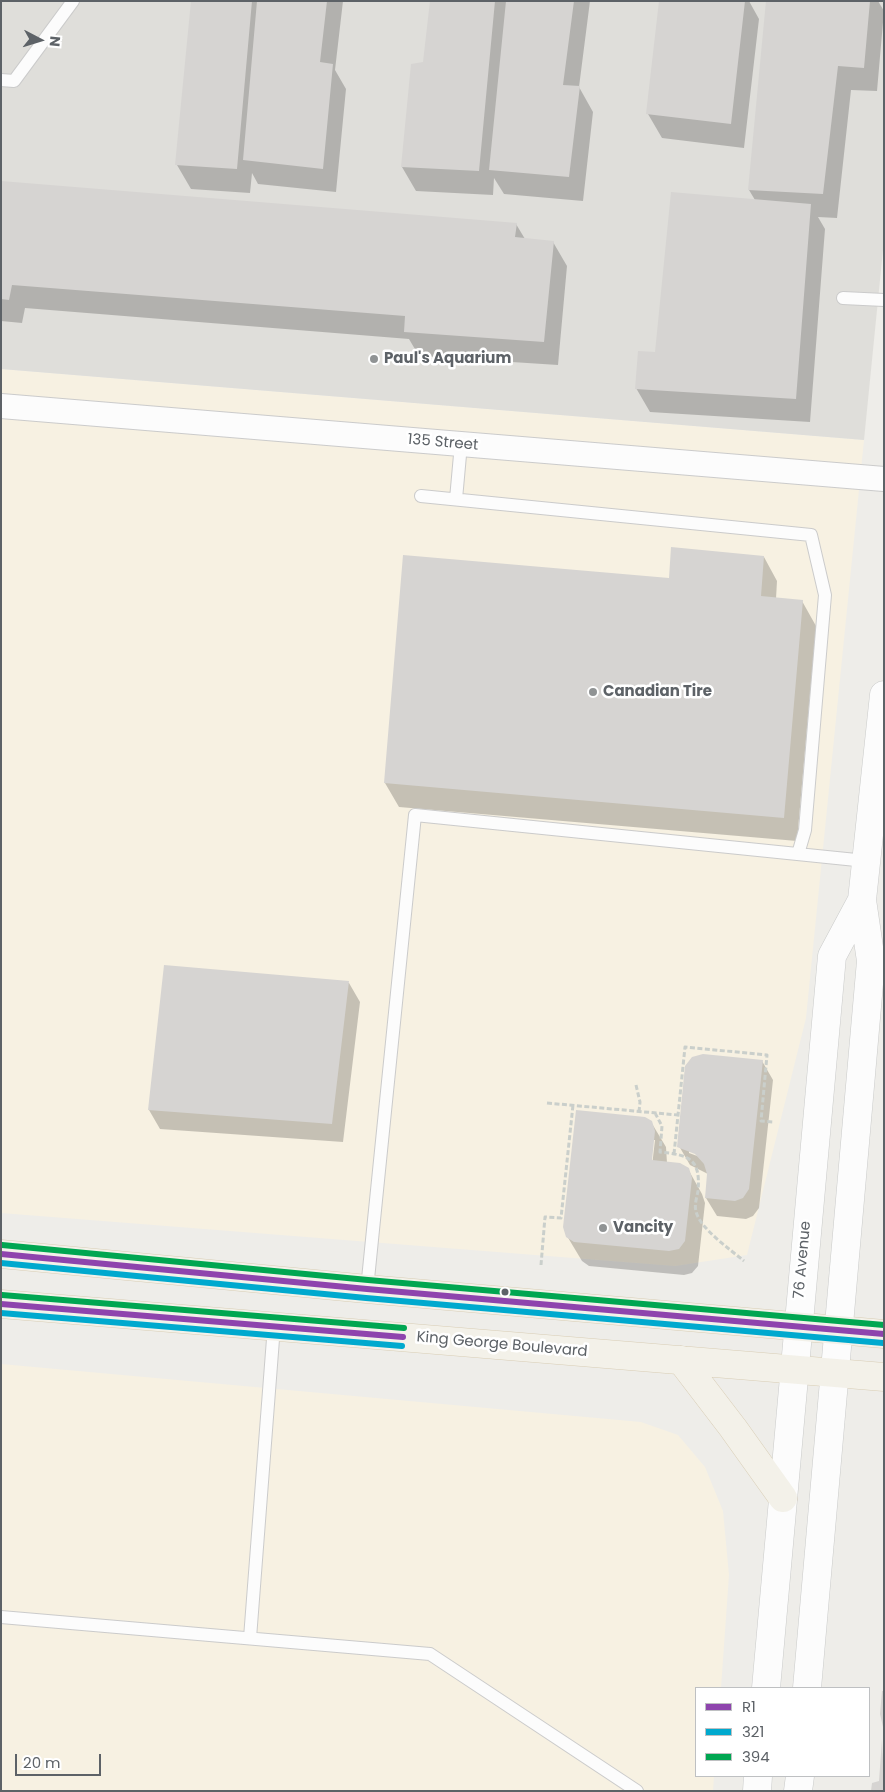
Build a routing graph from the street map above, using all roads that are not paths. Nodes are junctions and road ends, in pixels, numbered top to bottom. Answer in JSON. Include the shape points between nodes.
{"nodes":[{"id":1,"x":73,"y":1,"type":"edge"},
{"id":2,"x":1,"y":80,"type":"edge"},
{"id":3,"x":843,"y":298,"type":"dead end"},
{"id":4,"x":884,"y":300,"type":"edge"},
{"id":5,"x":1,"y":406,"type":"edge"},
{"id":6,"x":461,"y":444,"type":"junction"},
{"id":7,"x":884,"y":480,"type":"edge"},
{"id":8,"x":421,"y":496,"type":"dead end"},
{"id":9,"x":456,"y":499,"type":"junction"},
{"id":10,"x":884,"y":695,"type":"edge"},
{"id":11,"x":798,"y":854,"type":"junction"},
{"id":12,"x":866,"y":861,"type":"junction"},
{"id":13,"x":862,"y":900,"type":"junction"},
{"id":14,"x":1,"y":1254,"type":"edge"},
{"id":15,"x":367,"y":1289,"type":"junction"},
{"id":16,"x":1,"y":1304,"type":"edge"},
{"id":17,"x":274,"y":1326,"type":"junction"},
{"id":18,"x":798,"y":1327,"type":"junction"},
{"id":19,"x":839,"y":1331,"type":"junction"},
{"id":20,"x":884,"y":1334,"type":"edge"},
{"id":21,"x":681,"y":1360,"type":"junction"},
{"id":22,"x":794,"y":1369,"type":"junction"},
{"id":23,"x":835,"y":1372,"type":"junction"},
{"id":24,"x":884,"y":1377,"type":"edge"},
{"id":25,"x":783,"y":1498,"type":"junction"},
{"id":26,"x":1,"y":1617,"type":"edge"},
{"id":27,"x":250,"y":1638,"type":"junction"},
{"id":28,"x":766,"y":1687,"type":"edge"},
{"id":29,"x":807,"y":1687,"type":"edge"},
{"id":30,"x":758,"y":1777,"type":"edge"},
{"id":31,"x":800,"y":1777,"type":"edge"},
{"id":32,"x":637,"y":1791,"type":"edge"},
{"id":33,"x":757,"y":1791,"type":"edge"},
{"id":34,"x":798,"y":1791,"type":"edge"}],
"edges":[{"from":1,"to":2,"type":"lane","via":[[14,80]]},
{"from":3,"to":4,"type":"lane"},
{"from":5,"to":6,"type":"street","name":"135 Street"},
{"from":6,"to":7,"type":"street","name":"135 Street"},
{"from":6,"to":9,"type":"lane"},
{"from":8,"to":9,"type":"lane"},
{"from":9,"to":11,"type":"lane","via":[[811,535],[825,596],[805,830]]},
{"from":10,"to":12,"type":"main road","name":"76 Avenue"},
{"from":11,"to":12,"type":"lane"},
{"from":11,"to":15,"type":"lane","via":[[415,814]]},
{"from":12,"to":13,"type":"main road","name":"76 Avenue"},
{"from":13,"to":18,"type":"main road","name":"76 Avenue","via":[[832,956]]},
{"from":13,"to":19,"type":"main road","name":"76 Avenue","via":[[871,961]]},
{"from":14,"to":15,"type":"main road"},
{"from":15,"to":18,"type":"main road"},
{"from":16,"to":17,"type":"main road","name":"King George Boulevard"},
{"from":17,"to":21,"type":"main road","name":"King George Boulevard"},
{"from":17,"to":27,"type":"lane"},
{"from":18,"to":19,"type":"main road"},
{"from":18,"to":22,"type":"main road","name":"76 Avenue"},
{"from":19,"to":20,"type":"main road"},
{"from":19,"to":23,"type":"main road","name":"76 Avenue"},
{"from":21,"to":22,"type":"main road","name":"King George Boulevard"},
{"from":21,"to":25,"type":"main road"},
{"from":22,"to":23,"type":"main road","name":"King George Boulevard"},
{"from":22,"to":25,"type":"main road","name":"76 Avenue"},
{"from":23,"to":24,"type":"main road","name":"King George Boulevard"},
{"from":23,"to":29,"type":"main road","name":"76 Avenue"},
{"from":25,"to":28,"type":"main road","name":"76 Avenue"},
{"from":26,"to":27,"type":"lane"},
{"from":27,"to":32,"type":"lane","via":[[430,1654]]},
{"from":30,"to":33,"type":"main road"},
{"from":31,"to":34,"type":"main road"}]}
